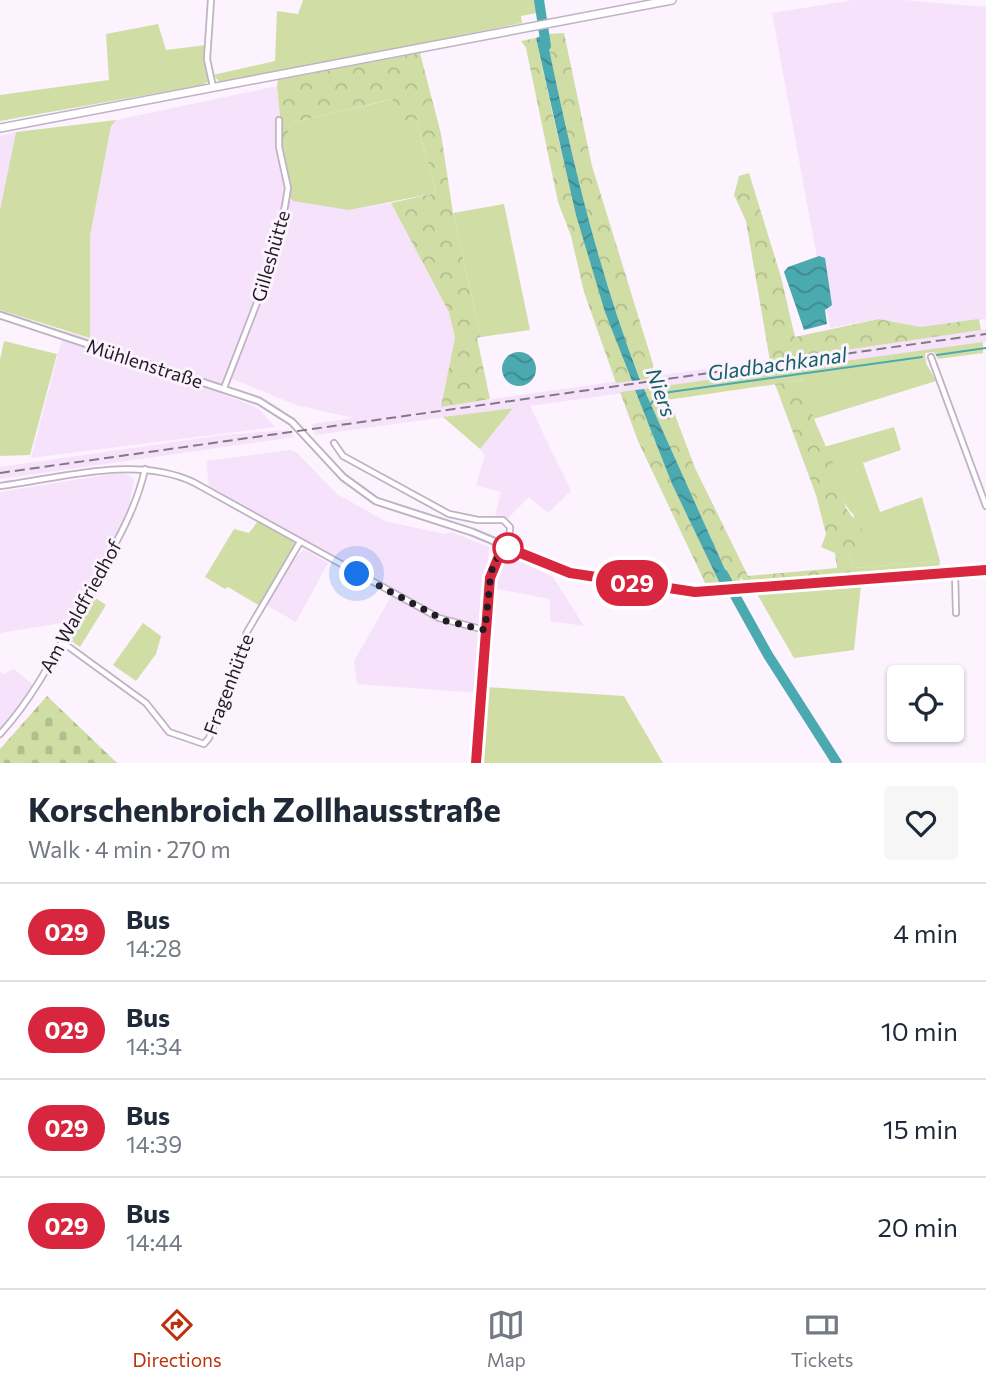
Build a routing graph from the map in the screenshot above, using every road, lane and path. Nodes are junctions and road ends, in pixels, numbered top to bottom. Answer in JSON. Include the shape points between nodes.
{"nodes":[{"id":1,"x":211,"y":0,"type":"edge"},
{"id":2,"x":672,"y":0,"type":"edge"},
{"id":3,"x":213,"y":87,"type":"junction"},
{"id":4,"x":279,"y":120,"type":"dead end"},
{"id":5,"x":0,"y":128,"type":"edge"},
{"id":6,"x":0,"y":315,"type":"edge"},
{"id":7,"x":931,"y":357,"type":"dead end"},
{"id":8,"x":225,"y":388,"type":"junction"},
{"id":9,"x":334,"y":443,"type":"dead end"},
{"id":10,"x":145,"y":469,"type":"junction"},
{"id":11,"x":0,"y":486,"type":"edge"},
{"id":12,"x":986,"y":504,"type":"edge"},
{"id":13,"x":299,"y":542,"type":"junction"},
{"id":14,"x":503,"y":546,"type":"junction"},
{"id":15,"x":986,"y":570,"type":"edge"},
{"id":16,"x":955,"y":572,"type":"junction"},
{"id":17,"x":956,"y":613,"type":"dead end"},
{"id":18,"x":485,"y":630,"type":"junction"},
{"id":19,"x":62,"y":642,"type":"junction"},
{"id":20,"x":0,"y":734,"type":"edge"},
{"id":21,"x":476,"y":763,"type":"edge"}],
"edges":[{"from":1,"to":3,"type":"street","via":[[207,59]]},
{"from":2,"to":3,"type":"main road"},
{"from":3,"to":5,"type":"main road"},
{"from":4,"to":8,"type":"street","name":"Gilleshütte","via":[[279,147],[288,188],[285,206],[265,282]]},
{"from":6,"to":8,"type":"street","name":"Mühlenstraße"},
{"from":7,"to":12,"type":"street"},
{"from":8,"to":14,"type":"street","name":"Mühlenstraße","via":[[287,418],[343,477],[368,496]]},
{"from":9,"to":14,"type":"street","via":[[343,456],[443,511],[474,520],[504,520],[511,531]]},
{"from":10,"to":11,"type":"street"},
{"from":10,"to":13,"type":"street","via":[[193,482]]},
{"from":10,"to":19,"type":"street","name":"Am Waldfriedhof","via":[[133,509]]},
{"from":13,"to":18,"type":"street","via":[[439,618]]},
{"from":13,"to":19,"type":"street","name":"Fragenhütte","via":[[247,632],[205,743],[171,734],[146,703]]},
{"from":14,"to":16,"type":"street","name":"Mühlenstraße","via":[[570,573],[685,591]]},
{"from":14,"to":18,"type":"street","via":[[491,572]]},
{"from":15,"to":16,"type":"street","name":"Mühlenstraße"},
{"from":16,"to":17,"type":"street"},
{"from":18,"to":21,"type":"street"},
{"from":19,"to":20,"type":"street","name":"Am Waldfriedhof","via":[[28,699]]}]}
